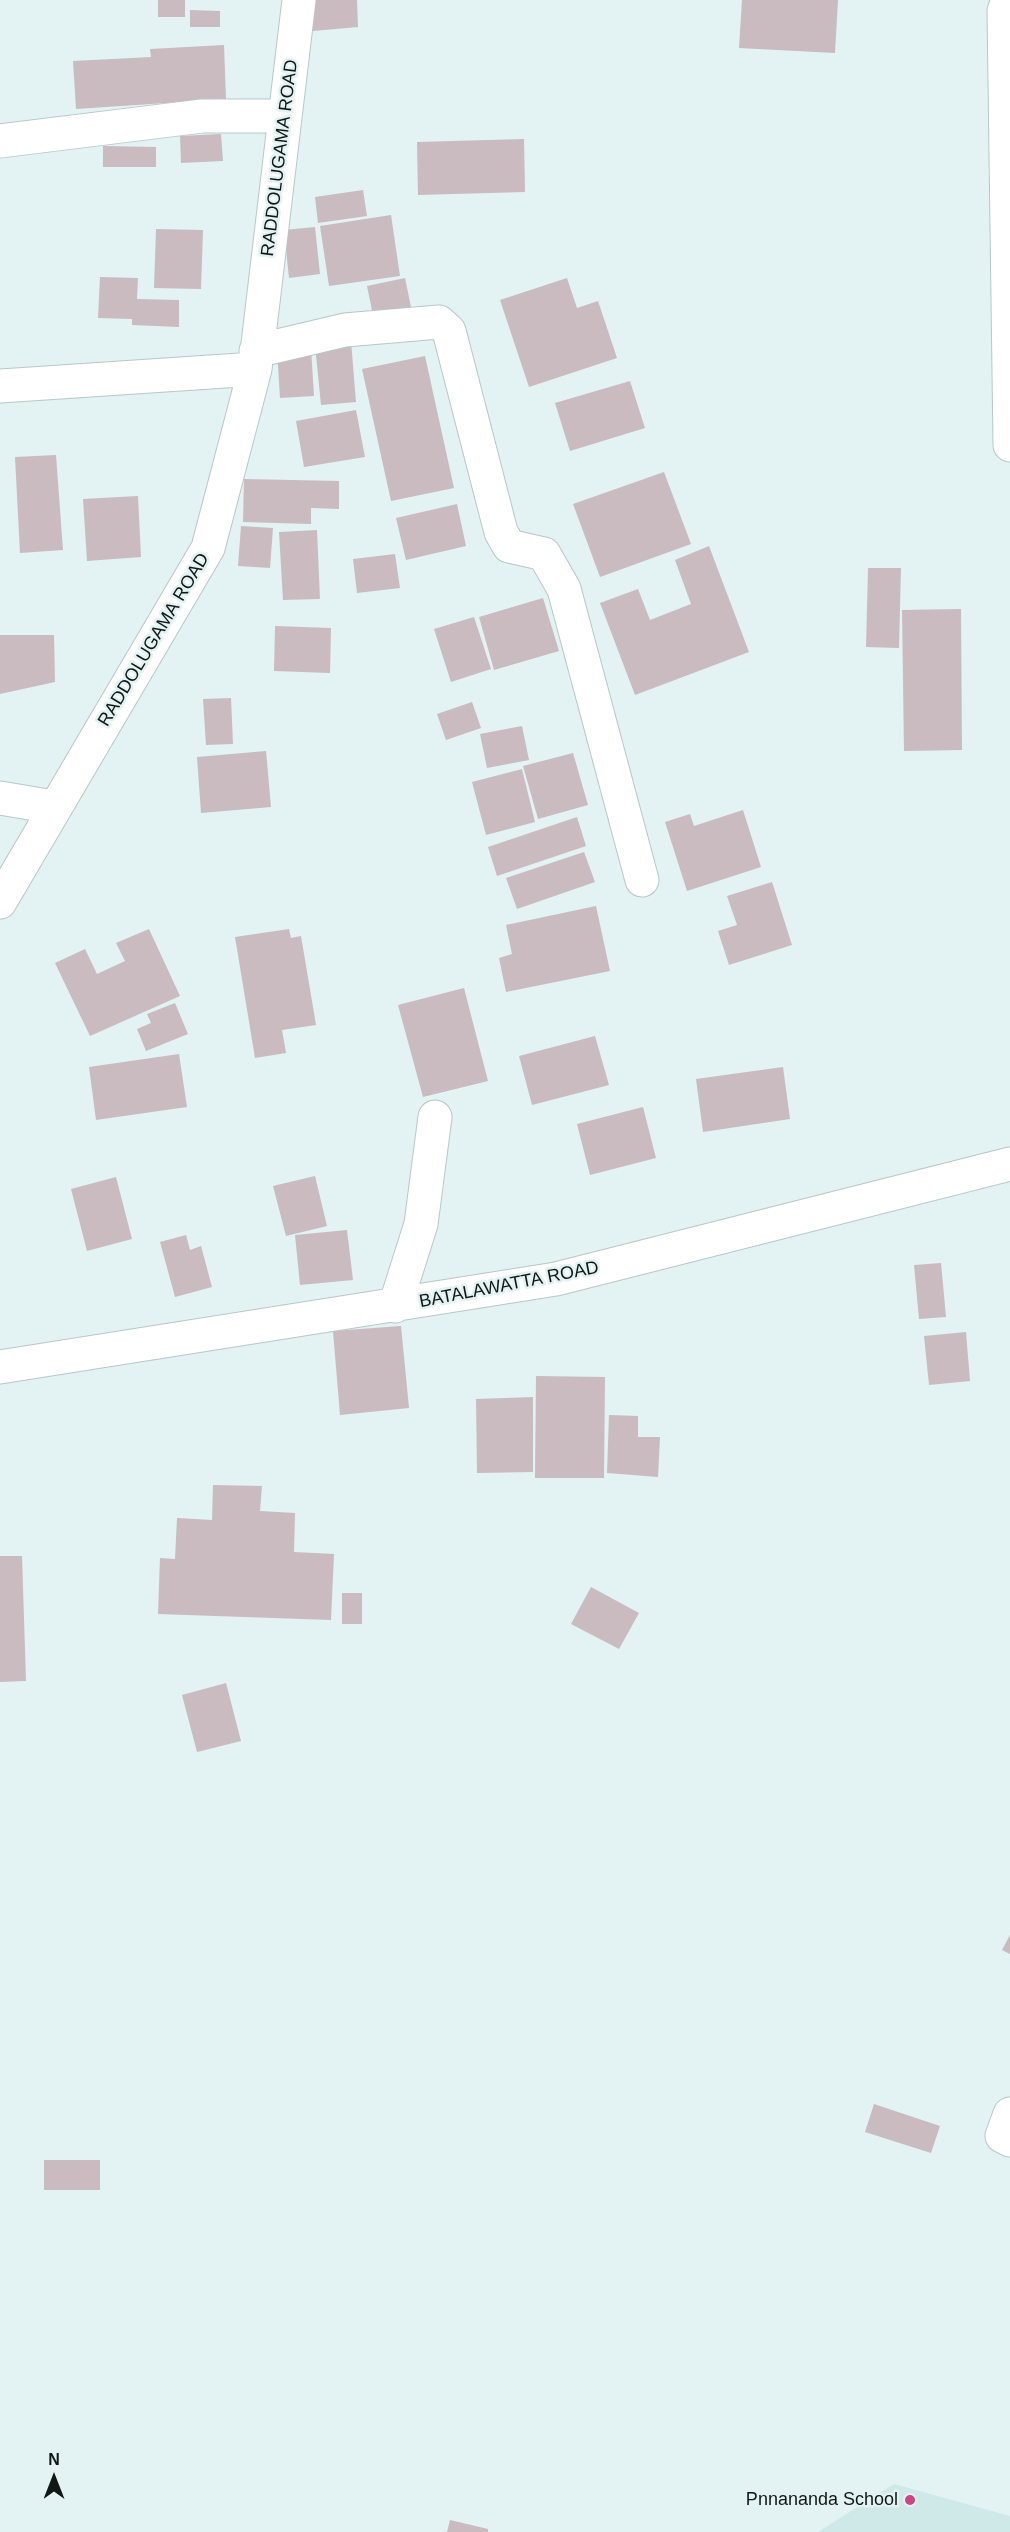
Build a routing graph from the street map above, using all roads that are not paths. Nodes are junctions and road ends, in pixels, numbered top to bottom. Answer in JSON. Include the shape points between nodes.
{"nodes":[{"id":1,"x":299,"y":0,"type":"edge"},
{"id":2,"x":1008,"y":0,"type":"edge"},
{"id":3,"x":285,"y":116,"type":"junction"},
{"id":4,"x":0,"y":141,"type":"edge"},
{"id":5,"x":255,"y":360,"type":"junction"},
{"id":6,"x":0,"y":386,"type":"edge"},
{"id":7,"x":1010,"y":445,"type":"edge"},
{"id":8,"x":0,"y":798,"type":"edge"},
{"id":9,"x":54,"y":807,"type":"junction"},
{"id":10,"x":642,"y":880,"type":"dead end"},
{"id":11,"x":0,"y":902,"type":"edge"},
{"id":12,"x":435,"y":1118,"type":"dead end"},
{"id":13,"x":1010,"y":1164,"type":"edge"},
{"id":14,"x":395,"y":1306,"type":"junction"},
{"id":15,"x":0,"y":1367,"type":"edge"},
{"id":16,"x":1010,"y":2114,"type":"edge"},
{"id":17,"x":1010,"y":2140,"type":"edge"}],
"edges":[{"from":1,"to":3,"type":"street","name":"RADDOLUGAMA ROAD"},
{"from":2,"to":7,"type":"street","via":[[1004,11]]},
{"from":3,"to":4,"type":"street","via":[[202,116]]},
{"from":3,"to":5,"type":"street","name":"RADDOLUGAMA ROAD"},
{"from":5,"to":6,"type":"street"},
{"from":5,"to":9,"type":"street","name":"RADDOLUGAMA ROAD","via":[[208,548]]},
{"from":5,"to":10,"type":"street","via":[[345,330],[440,322],[449,331],[501,531],[509,546],[544,554],[564,589]]},
{"from":8,"to":9,"type":"street"},
{"from":9,"to":11,"type":"street","name":"RADDOLUGAMA ROAD"},
{"from":12,"to":14,"type":"street","via":[[421,1224]]},
{"from":13,"to":14,"type":"street","name":"BATALAWATTA ROAD","via":[[556,1279]]},
{"from":14,"to":15,"type":"street","name":"BATALAWATTA ROAD"},
{"from":16,"to":17,"type":"street","via":[[1002,2136]]}]}
